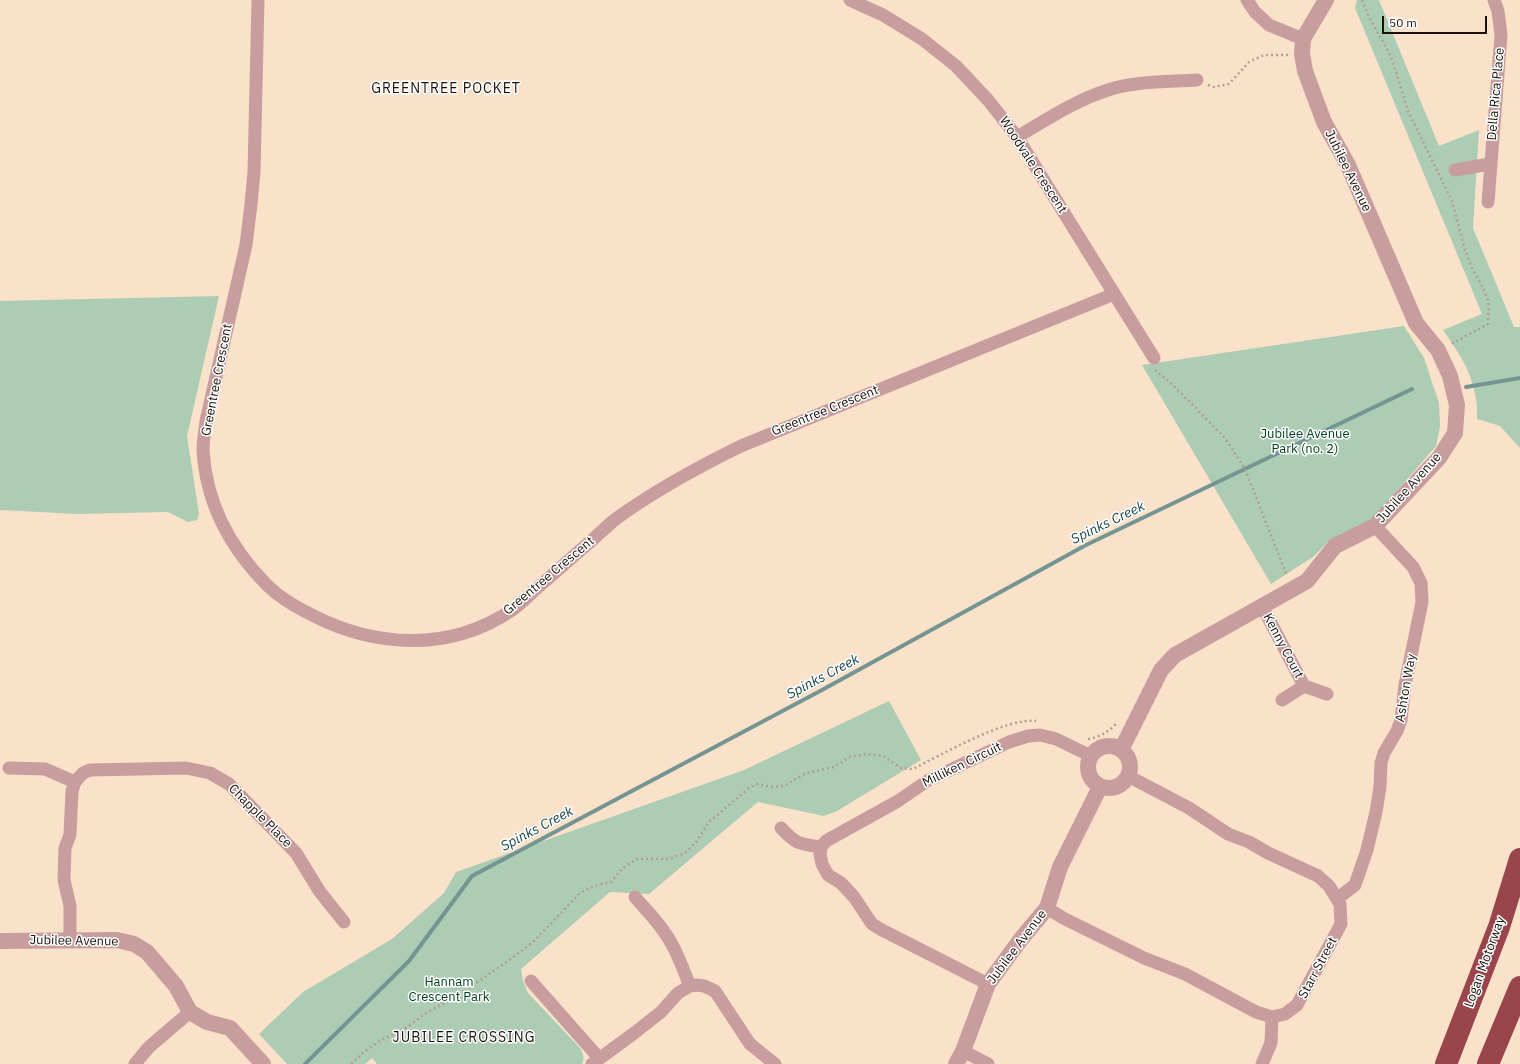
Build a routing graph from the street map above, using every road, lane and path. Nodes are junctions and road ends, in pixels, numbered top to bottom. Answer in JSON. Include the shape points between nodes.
{"nodes":[{"id":1,"x":258,"y":0,"type":"edge"},
{"id":2,"x":850,"y":0,"type":"edge"},
{"id":3,"x":1248,"y":0,"type":"edge"},
{"id":4,"x":1326,"y":0,"type":"edge"},
{"id":5,"x":1362,"y":0,"type":"edge"},
{"id":6,"x":1494,"y":0,"type":"edge"},
{"id":7,"x":1302,"y":47,"type":"junction"},
{"id":8,"x":1197,"y":80,"type":"joint"},
{"id":9,"x":1017,"y":137,"type":"junction"},
{"id":10,"x":1490,"y":164,"type":"junction"},
{"id":11,"x":1455,"y":170,"type":"dead end"},
{"id":12,"x":1488,"y":202,"type":"dead end"},
{"id":13,"x":1114,"y":294,"type":"junction"},
{"id":14,"x":1438,"y":350,"type":"junction"},
{"id":15,"x":1152,"y":356,"type":"joint"},
{"id":16,"x":1375,"y":526,"type":"junction"},
{"id":17,"x":1293,"y":575,"type":"dead end"},
{"id":18,"x":1262,"y":606,"type":"junction"},
{"id":19,"x":1304,"y":686,"type":"junction"},
{"id":20,"x":1327,"y":694,"type":"dead end"},
{"id":21,"x":1282,"y":700,"type":"dead end"},
{"id":22,"x":1120,"y":718,"type":"dead end"},
{"id":23,"x":1039,"y":721,"type":"dead end"},
{"id":24,"x":1083,"y":737,"type":"dead end"},
{"id":25,"x":1121,"y":750,"type":"junction"},
{"id":26,"x":1091,"y":756,"type":"junction"},
{"id":27,"x":9,"y":768,"type":"dead end"},
{"id":28,"x":1128,"y":776,"type":"junction"},
{"id":29,"x":75,"y":782,"type":"junction"},
{"id":30,"x":1100,"y":787,"type":"junction"},
{"id":31,"x":781,"y":828,"type":"dead end"},
{"id":32,"x":821,"y":847,"type":"junction"},
{"id":33,"x":1520,"y":859,"type":"edge"},
{"id":34,"x":636,"y":896,"type":"dead end"},
{"id":35,"x":1338,"y":898,"type":"junction"},
{"id":36,"x":1047,"y":908,"type":"junction"},
{"id":37,"x":344,"y":922,"type":"dead end"},
{"id":38,"x":70,"y":940,"type":"junction"},
{"id":39,"x":0,"y":941,"type":"edge"},
{"id":40,"x":531,"y":982,"type":"dead end"},
{"id":41,"x":988,"y":984,"type":"junction"},
{"id":42,"x":690,"y":986,"type":"junction"},
{"id":43,"x":1520,"y":987,"type":"edge"},
{"id":44,"x":190,"y":1012,"type":"junction"},
{"id":45,"x":1272,"y":1017,"type":"junction"},
{"id":46,"x":960,"y":1058,"type":"edge"},
{"id":47,"x":595,"y":1061,"type":"edge"},
{"id":48,"x":135,"y":1064,"type":"edge"},
{"id":49,"x":263,"y":1064,"type":"edge"},
{"id":50,"x":351,"y":1064,"type":"edge"},
{"id":51,"x":775,"y":1064,"type":"edge"},
{"id":52,"x":988,"y":1064,"type":"edge"},
{"id":53,"x":1262,"y":1064,"type":"edge"},
{"id":54,"x":1446,"y":1064,"type":"edge"},
{"id":55,"x":1488,"y":1064,"type":"edge"}],
"edges":[{"from":1,"to":13,"type":"street","name":"Greentree Crescent","via":[[252,198],[246,245],[206,421],[203,450],[207,481],[216,513],[232,543],[251,569],[274,592],[302,610],[329,624],[360,635],[421,641],[455,636],[485,625],[513,609],[616,519],[692,470],[741,446]]},
{"from":2,"to":9,"type":"street","name":"Woodvale Crescent","via":[[883,15],[922,39],[956,66],[988,100]]},
{"from":3,"to":7,"type":"street","via":[[1255,12],[1268,25]]},
{"from":4,"to":7,"type":"street"},
{"from":5,"to":14,"type":"path","via":[[1393,62],[1408,111],[1452,201],[1465,250],[1489,303],[1488,324]]},
{"from":6,"to":10,"type":"street","name":"Della Rica Place","via":[[1501,35]]},
{"from":7,"to":8,"type":"path","via":[[1264,55],[1249,62],[1229,84],[1214,87]]},
{"from":7,"to":14,"type":"street","name":"Jubilee Avenue","via":[[1305,71],[1324,122],[1348,165],[1416,323]]},
{"from":8,"to":9,"type":"street","via":[[1139,83],[1108,90],[1078,102]]},
{"from":9,"to":13,"type":"street","name":"Woodvale Crescent"},
{"from":10,"to":11,"type":"street"},
{"from":10,"to":12,"type":"street","name":"Della Rica Place"},
{"from":13,"to":15,"type":"street","name":"Woodvale Crescent"},
{"from":14,"to":16,"type":"street","name":"Jubilee Avenue","via":[[1450,376],[1457,406],[1454,432],[1439,458]]},
{"from":15,"to":17,"type":"path","via":[[1144,360],[1173,385],[1224,438],[1245,469],[1288,579]]},
{"from":16,"to":18,"type":"street","name":"Jubilee Avenue","via":[[1335,546],[1307,581]]},
{"from":16,"to":35,"type":"street","name":"Ashton Way","via":[[1413,567],[1421,582],[1422,602],[1402,720],[1384,752],[1381,763],[1376,812],[1367,850],[1355,885]]},
{"from":18,"to":19,"type":"street","name":"Kenny Court"},
{"from":18,"to":25,"type":"street","name":"Jubilee Avenue","via":[[1175,654],[1160,670]]},
{"from":19,"to":20,"type":"street","name":"Kenny Court"},
{"from":19,"to":21,"type":"street","name":"Kenny Court"},
{"from":22,"to":24,"type":"path","via":[[1108,732],[1088,739]]},
{"from":23,"to":50,"type":"path","via":[[1032,720],[996,729],[914,769],[901,768],[883,756],[867,754],[850,757],[834,767],[806,773],[784,786],[758,784],[749,788],[709,822],[685,853],[668,859],[637,859],[623,868],[611,882],[580,893],[533,942],[505,963],[406,1028],[381,1040]]},
{"from":25,"to":26,"type":"street","via":[[1115,747],[1101,747]]},
{"from":25,"to":28,"type":"street","via":[[1129,762]]},
{"from":26,"to":30,"type":"street","via":[[1087,770],[1089,777]]},
{"from":26,"to":32,"type":"street","name":"Milliken Circuit","via":[[1056,739],[1040,735],[1009,742],[926,781],[898,801],[832,837]]},
{"from":27,"to":29,"type":"street","via":[[45,769]]},
{"from":28,"to":30,"type":"street","via":[[1119,786],[1106,789]]},
{"from":28,"to":35,"type":"street","name":"Starr Street","via":[[1189,808],[1228,834],[1250,842],[1268,854],[1318,876]]},
{"from":29,"to":37,"type":"street","name":"Chapple Place","via":[[90,770],[186,768],[210,773],[229,784],[296,853],[320,892]]},
{"from":29,"to":38,"type":"street","via":[[72,791],[70,835],[65,848],[64,880],[70,906]]},
{"from":30,"to":36,"type":"street","name":"Jubilee Avenue","via":[[1060,867]]},
{"from":31,"to":32,"type":"street","via":[[792,840],[804,845]]},
{"from":32,"to":41,"type":"street","via":[[822,864],[828,875],[841,883],[854,897],[872,924]]},
{"from":33,"to":54,"type":"highway","name":"Logan Motorway","via":[[1499,927]]},
{"from":34,"to":42,"type":"street","via":[[675,948]]},
{"from":35,"to":45,"type":"street","name":"Starr Street","via":[[1342,911],[1341,924],[1297,1006],[1285,1014]]},
{"from":36,"to":41,"type":"street","name":"Jubilee Avenue"},
{"from":36,"to":45,"type":"street","via":[[1144,958],[1185,974],[1256,1012]]},
{"from":38,"to":39,"type":"street","name":"Jubilee Avenue"},
{"from":38,"to":44,"type":"street","name":"Jubilee Avenue","via":[[117,940],[134,944],[147,952],[176,986]]},
{"from":40,"to":47,"type":"street"},
{"from":41,"to":46,"type":"street","name":"Jubilee Avenue"},
{"from":42,"to":47,"type":"street","via":[[678,993],[633,1034]]},
{"from":42,"to":51,"type":"street","via":[[704,986],[715,991],[750,1044]]},
{"from":43,"to":55,"type":"highway"},
{"from":44,"to":48,"type":"street","via":[[149,1047]]},
{"from":44,"to":49,"type":"street","via":[[207,1022],[230,1028]]},
{"from":45,"to":53,"type":"street","via":[[1271,1043]]},
{"from":46,"to":52,"type":"street"}]}
